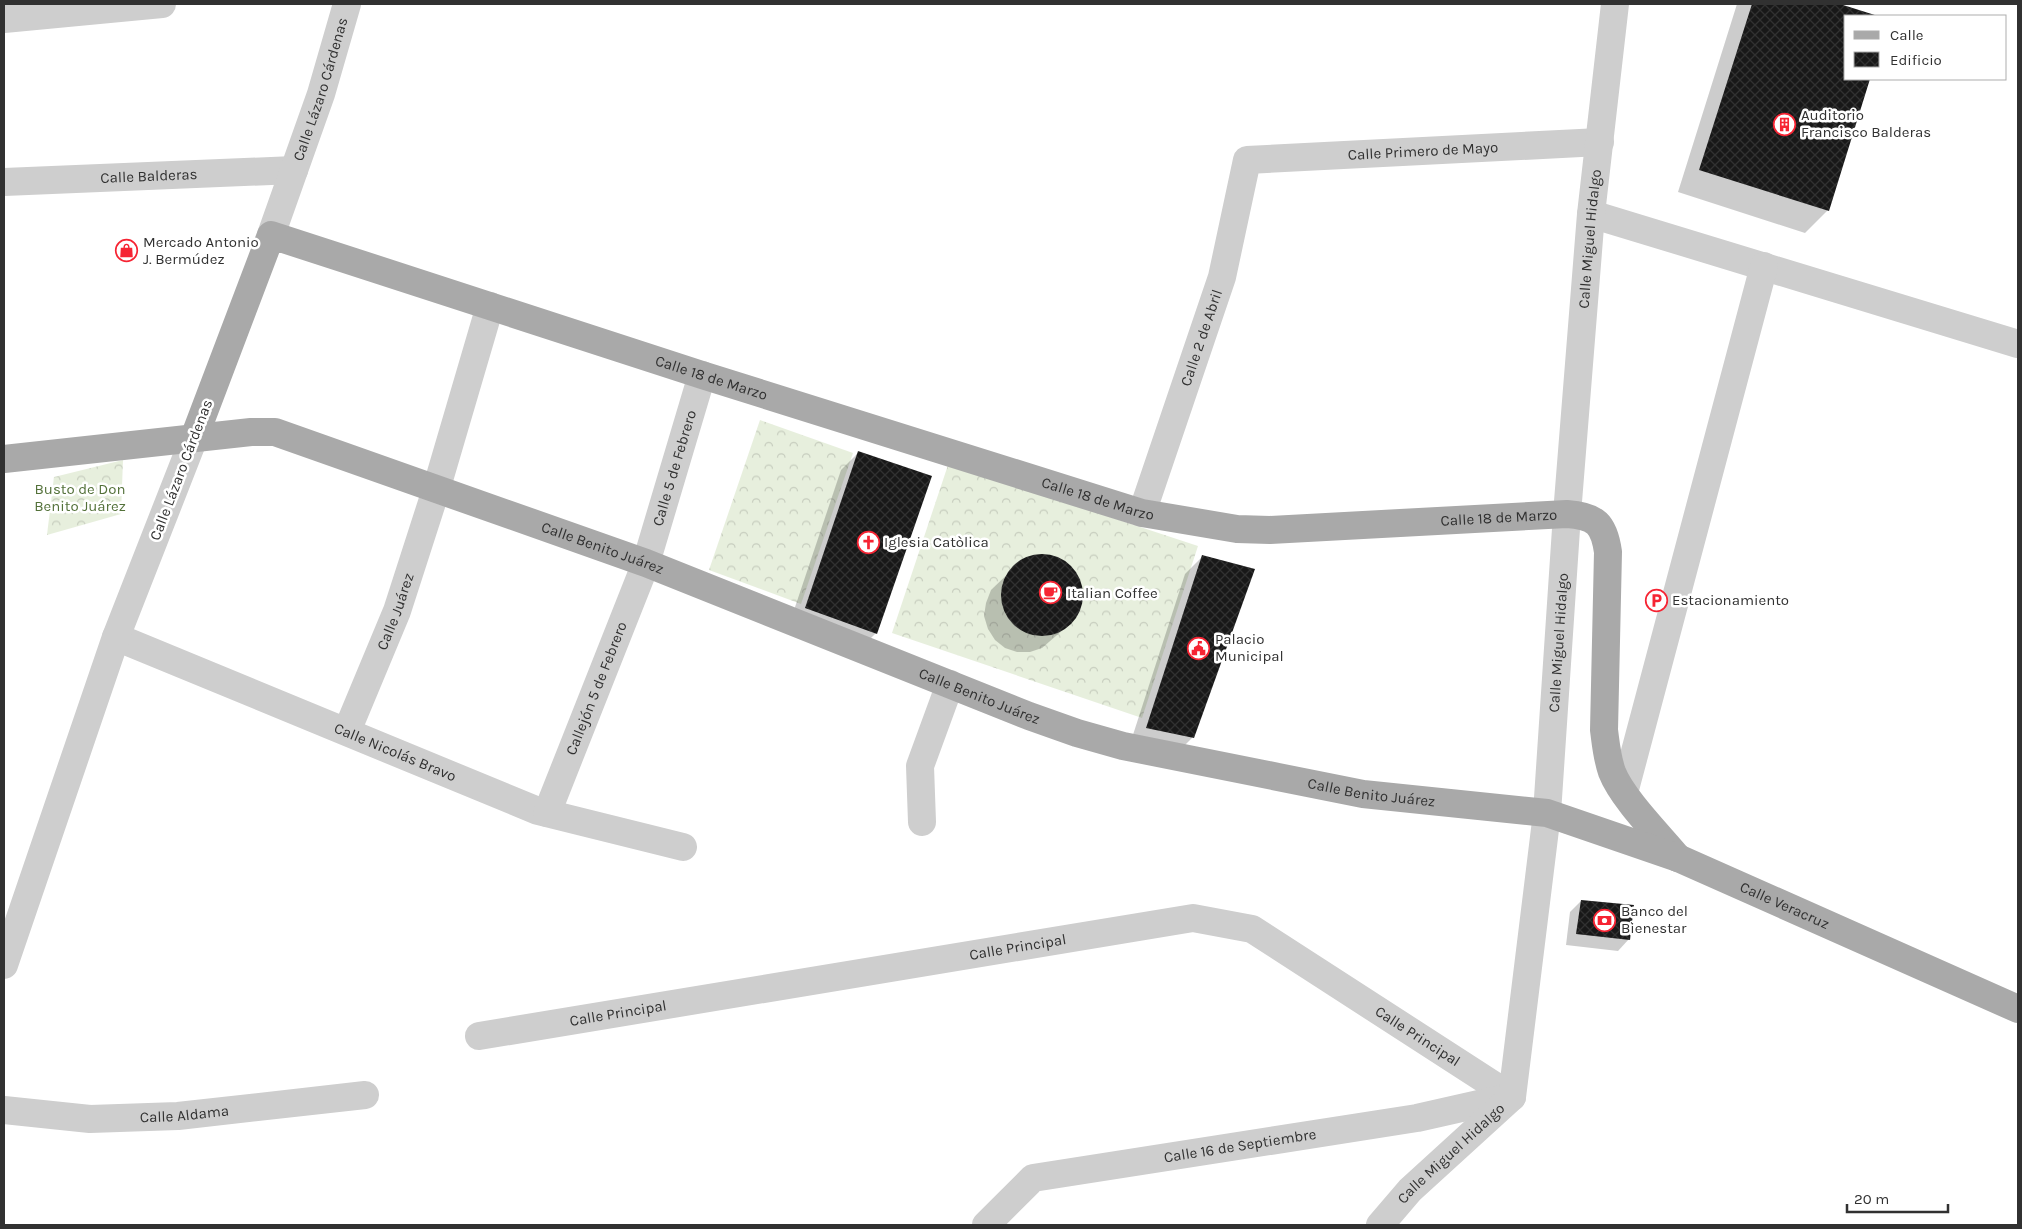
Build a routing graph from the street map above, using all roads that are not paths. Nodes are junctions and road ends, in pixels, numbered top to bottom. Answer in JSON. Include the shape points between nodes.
{"nodes":[{"id":1,"x":162,"y":4,"type":"edge"},
{"id":2,"x":347,"y":4,"type":"edge"},
{"id":3,"x":1615,"y":4,"type":"edge"},
{"id":4,"x":4,"y":19,"type":"edge"},
{"id":5,"x":1600,"y":142,"type":"junction"},
{"id":6,"x":1247,"y":160,"type":"joint"},
{"id":7,"x":294,"y":170,"type":"junction"},
{"id":8,"x":4,"y":182,"type":"edge"},
{"id":9,"x":1591,"y":214,"type":"junction"},
{"id":10,"x":271,"y":235,"type":"junction"},
{"id":11,"x":1764,"y":266,"type":"junction"},
{"id":12,"x":490,"y":306,"type":"junction"},
{"id":13,"x":2018,"y":344,"type":"edge"},
{"id":14,"x":702,"y":375,"type":"junction"},
{"id":15,"x":194,"y":438,"type":"junction"},
{"id":16,"x":4,"y":459,"type":"edge"},
{"id":17,"x":436,"y":490,"type":"junction"},
{"id":18,"x":1142,"y":513,"type":"junction"},
{"id":19,"x":1567,"y":514,"type":"junction"},
{"id":20,"x":646,"y":563,"type":"junction"},
{"id":21,"x":116,"y":637,"type":"junction"},
{"id":22,"x":950,"y":684,"type":"junction"},
{"id":23,"x":347,"y":731,"type":"junction"},
{"id":24,"x":1624,"y":793,"type":"junction"},
{"id":25,"x":547,"y":813,"type":"junction"},
{"id":26,"x":1547,"y":813,"type":"junction"},
{"id":27,"x":922,"y":822,"type":"dead end"},
{"id":28,"x":683,"y":847,"type":"dead end"},
{"id":29,"x":1678,"y":858,"type":"junction"},
{"id":30,"x":9,"y":934,"type":"edge"},
{"id":31,"x":4,"y":965,"type":"edge"},
{"id":32,"x":2018,"y":1009,"type":"edge"},
{"id":33,"x":479,"y":1036,"type":"dead end"},
{"id":34,"x":365,"y":1095,"type":"dead end"},
{"id":35,"x":1512,"y":1097,"type":"junction"},
{"id":36,"x":4,"y":1110,"type":"edge"},
{"id":37,"x":986,"y":1225,"type":"edge"},
{"id":38,"x":1380,"y":1225,"type":"edge"}],
"edges":[{"from":1,"to":4,"type":"street"},
{"from":2,"to":7,"type":"street","name":"Calle Lázaro Cárdenas","via":[[321,94]]},
{"from":3,"to":5,"type":"street","name":"Calle Miguel Hidalgo"},
{"from":5,"to":6,"type":"street","name":"Calle Primero de Mayo"},
{"from":5,"to":9,"type":"street","name":"Calle Miguel Hidalgo"},
{"from":6,"to":18,"type":"street","name":"Calle 2 de Abril","via":[[1222,277]]},
{"from":7,"to":8,"type":"street","name":"Calle Balderas"},
{"from":7,"to":10,"type":"street","name":"Calle Lázaro Cárdenas"},
{"from":9,"to":11,"type":"street"},
{"from":9,"to":19,"type":"street","name":"Calle Miguel Hidalgo"},
{"from":10,"to":12,"type":"main road","name":"Calle 18 de Marzo"},
{"from":10,"to":15,"type":"main road","name":"Calle Lázaro Cárdenas"},
{"from":11,"to":13,"type":"street"},
{"from":11,"to":24,"type":"street"},
{"from":12,"to":14,"type":"main road","name":"Calle 18 de Marzo"},
{"from":12,"to":17,"type":"street"},
{"from":14,"to":18,"type":"main road","name":"Calle 18 de Marzo"},
{"from":14,"to":20,"type":"street","name":"Calle 5 de Febrero"},
{"from":15,"to":16,"type":"main road","name":"Calle Benito Juárez"},
{"from":15,"to":17,"type":"main road","name":"Calle Benito Juárez","via":[[275,432]]},
{"from":15,"to":21,"type":"street","name":"Calle Lázaro Cárdenas"},
{"from":17,"to":20,"type":"main road","name":"Calle Benito Juárez"},
{"from":17,"to":23,"type":"street","name":"Calle Juárez","via":[[397,610]]},
{"from":18,"to":19,"type":"main road","name":"Calle 18 de Marzo","via":[[1237,529],[1270,530]]},
{"from":19,"to":24,"type":"main road","name":"Calle 18 de Marzo","via":[[1590,518],[1606,535],[1604,730],[1606,754]]},
{"from":19,"to":26,"type":"street","name":"Calle Miguel Hidalgo"},
{"from":20,"to":22,"type":"main road","name":"Calle Benito Juárez"},
{"from":20,"to":25,"type":"street","name":"Callejón 5 de Febrero"},
{"from":21,"to":23,"type":"street","name":"Calle Nicolás Bravo"},
{"from":21,"to":30,"type":"street","name":"Calle Lázaro Cárdenas"},
{"from":22,"to":26,"type":"main road","name":"Calle Benito Juárez","via":[[1077,733],[1123,746],[1363,794]]},
{"from":22,"to":27,"type":"street","via":[[920,766]]},
{"from":23,"to":25,"type":"street","name":"Calle Nicolás Bravo"},
{"from":24,"to":29,"type":"main road","name":"Calle 18 de Marzo"},
{"from":25,"to":28,"type":"street","name":"Calle Nicolás Bravo"},
{"from":26,"to":29,"type":"main road","name":"Calle Veracruz"},
{"from":26,"to":35,"type":"street","name":"Calle Miguel Hidalgo"},
{"from":29,"to":32,"type":"main road","name":"Calle Veracruz"},
{"from":30,"to":31,"type":"street","name":"Calle Lázaro Cárdenas"},
{"from":33,"to":35,"type":"street","name":"Calle Principal","via":[[1193,918],[1252,929]]},
{"from":34,"to":36,"type":"street","name":"Calle Aldama","via":[[178,1116],[90,1118]]},
{"from":35,"to":37,"type":"street","name":"Calle 16 de Septiembre","via":[[1417,1118],[1033,1178]]},
{"from":35,"to":38,"type":"street","name":"Calle Miguel Hidalgo","via":[[1410,1190]]}]}
